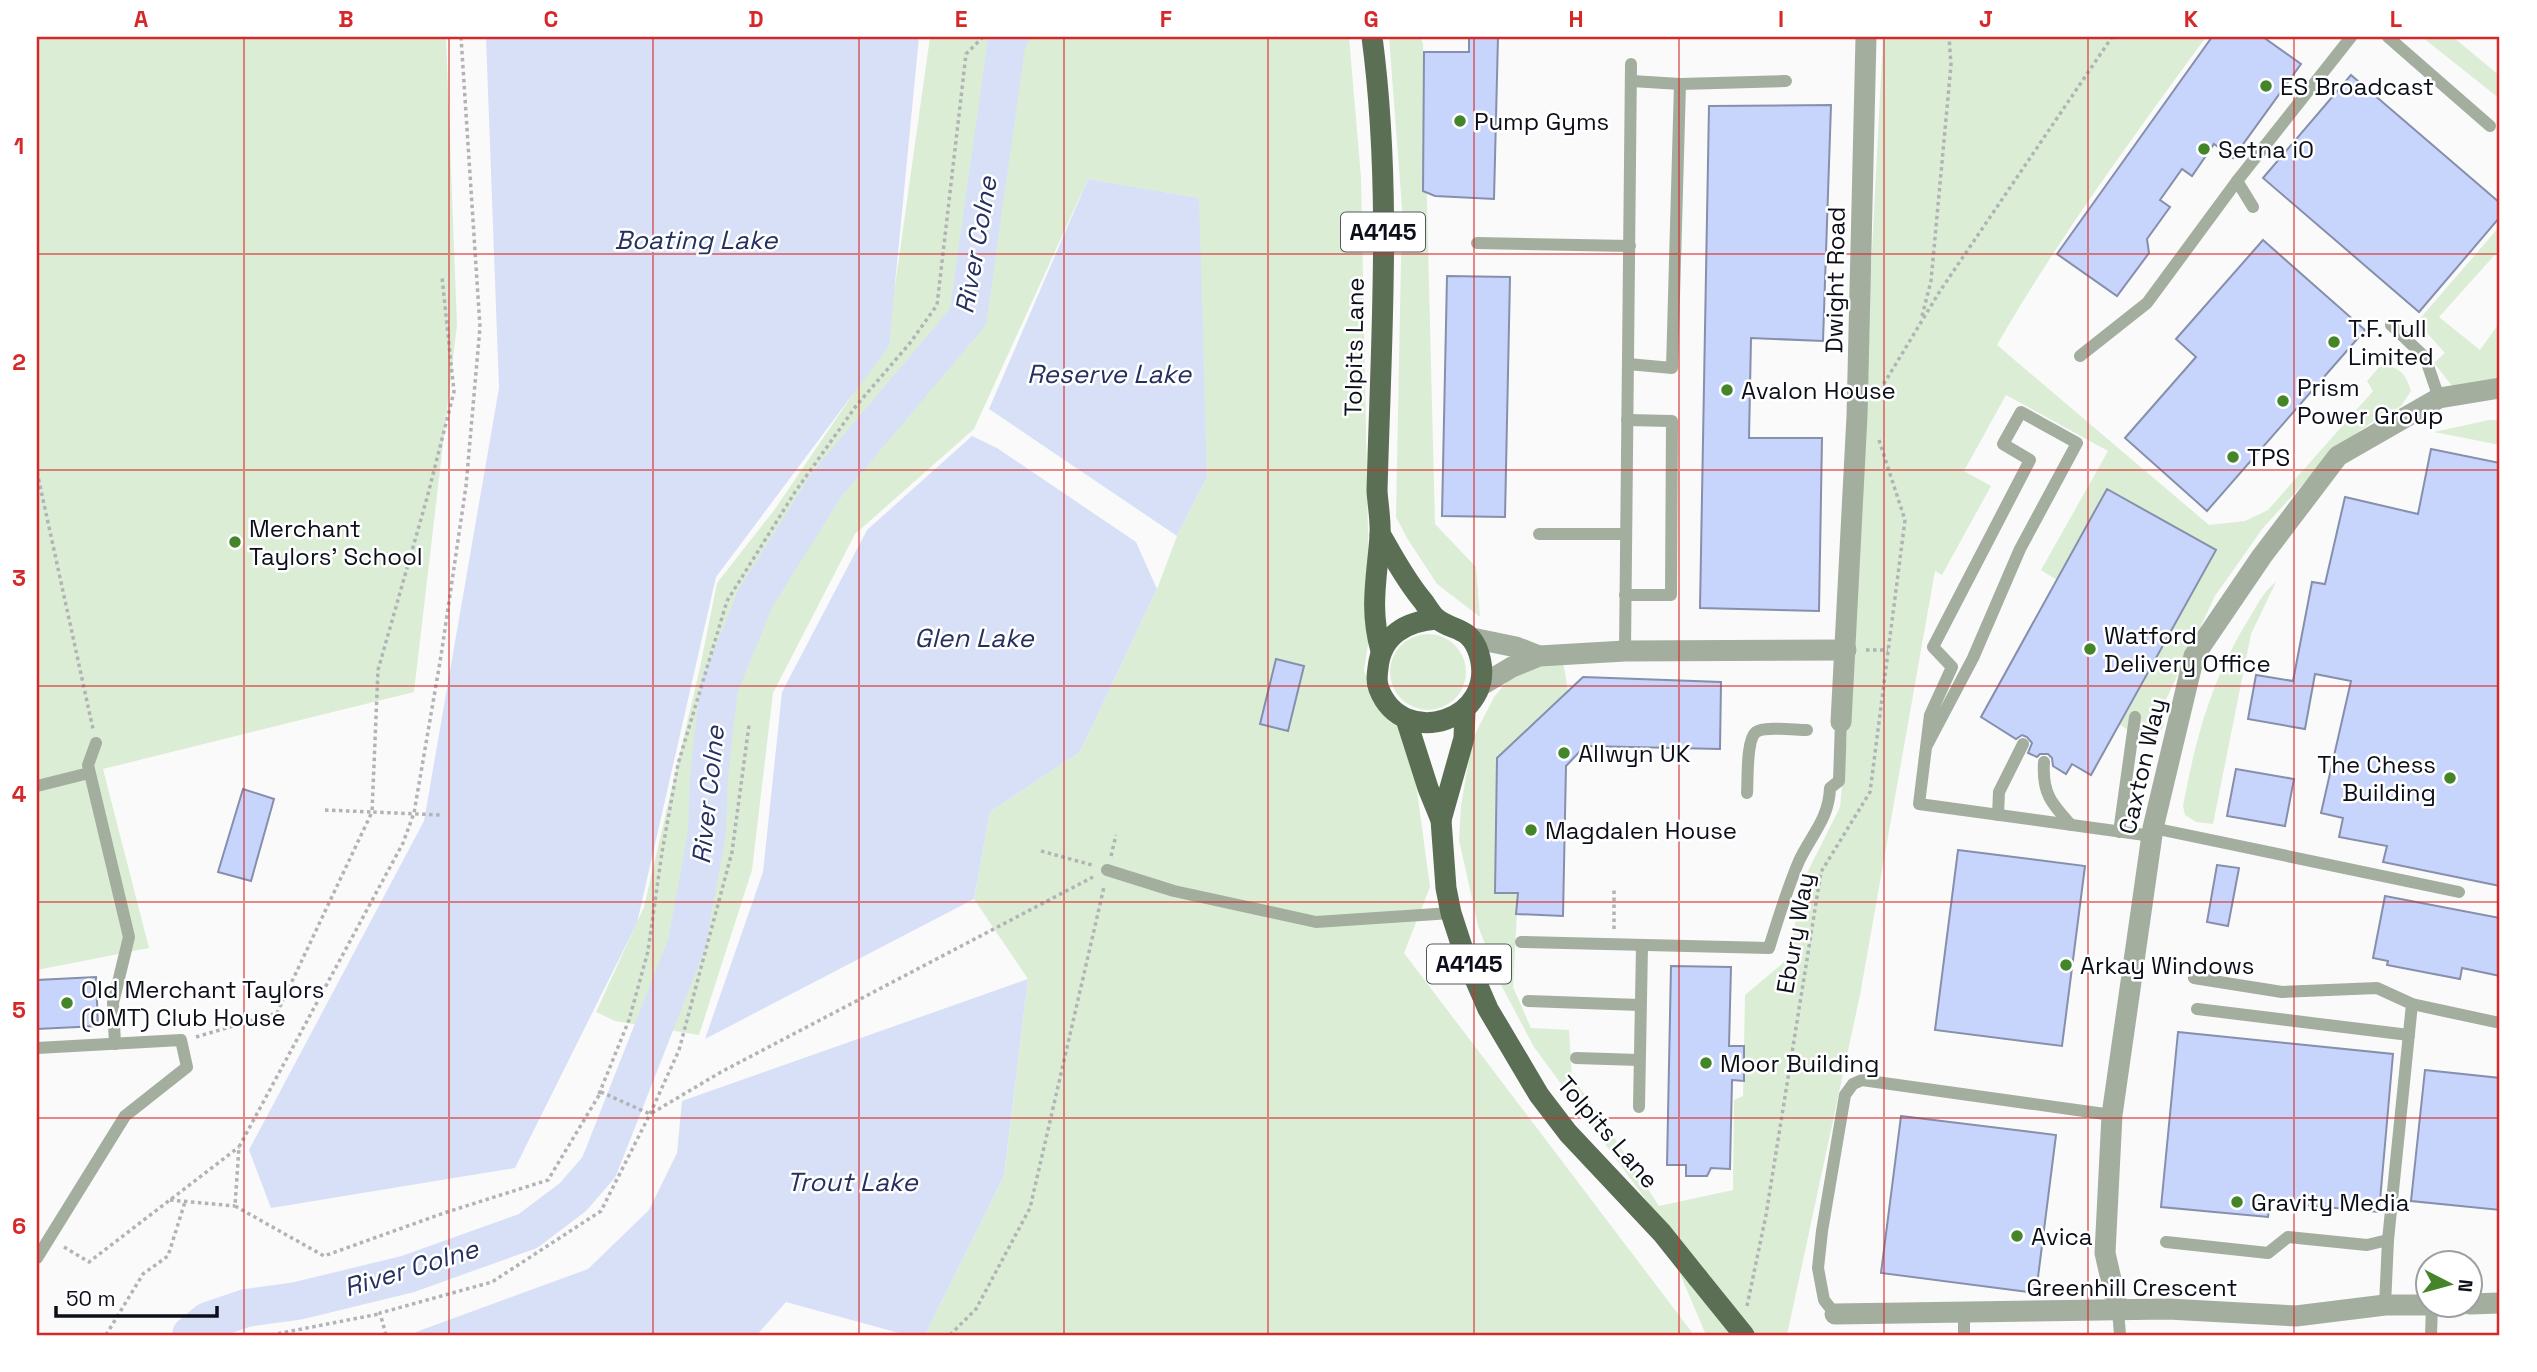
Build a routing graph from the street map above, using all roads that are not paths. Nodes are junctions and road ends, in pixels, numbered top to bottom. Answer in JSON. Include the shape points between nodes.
{"nodes":[{"id":1,"x":1372,"y":37,"type":"edge"},
{"id":2,"x":1866,"y":37,"type":"edge"},
{"id":3,"x":2351,"y":37,"type":"edge"},
{"id":4,"x":2388,"y":37,"type":"edge"},
{"id":5,"x":1632,"y":64,"type":"dead end"},
{"id":6,"x":1632,"y":81,"type":"junction"},
{"id":7,"x":1786,"y":82,"type":"dead end"},
{"id":8,"x":1680,"y":84,"type":"junction"},
{"id":9,"x":2490,"y":126,"type":"dead end"},
{"id":10,"x":2237,"y":181,"type":"junction"},
{"id":11,"x":2253,"y":207,"type":"dead end"},
{"id":12,"x":1477,"y":243,"type":"dead end"},
{"id":13,"x":1630,"y":246,"type":"junction"},
{"id":14,"x":2391,"y":325,"type":"dead end"},
{"id":15,"x":2080,"y":356,"type":"dead end"},
{"id":16,"x":1628,"y":364,"type":"junction"},
{"id":17,"x":2500,"y":388,"type":"edge"},
{"id":18,"x":2440,"y":398,"type":"junction"},
{"id":19,"x":1628,"y":420,"type":"junction"},
{"id":20,"x":1380,"y":534,"type":"junction"},
{"id":21,"x":1539,"y":534,"type":"dead end"},
{"id":22,"x":1626,"y":534,"type":"junction"},
{"id":23,"x":1625,"y":594,"type":"junction"},
{"id":24,"x":1437,"y":619,"type":"junction"},
{"id":25,"x":1472,"y":638,"type":"junction"},
{"id":26,"x":1846,"y":650,"type":"junction"},
{"id":27,"x":1381,"y":651,"type":"junction"},
{"id":28,"x":1625,"y":651,"type":"junction"},
{"id":29,"x":1539,"y":656,"type":"junction"},
{"id":30,"x":1480,"y":686,"type":"junction"},
{"id":31,"x":1465,"y":711,"type":"junction"},
{"id":32,"x":2135,"y":718,"type":"dead end"},
{"id":33,"x":1406,"y":719,"type":"junction"},
{"id":34,"x":1841,"y":722,"type":"joint"},
{"id":35,"x":1807,"y":730,"type":"dead end"},
{"id":36,"x":96,"y":743,"type":"road end"},
{"id":37,"x":2023,"y":744,"type":"dead end"},
{"id":38,"x":1926,"y":747,"type":"junction"},
{"id":39,"x":2044,"y":762,"type":"dead end"},
{"id":40,"x":89,"y":773,"type":"junction"},
{"id":41,"x":37,"y":786,"type":"edge"},
{"id":42,"x":1747,"y":793,"type":"dead end"},
{"id":43,"x":1998,"y":815,"type":"junction"},
{"id":44,"x":1441,"y":820,"type":"junction"},
{"id":45,"x":2071,"y":825,"type":"junction"},
{"id":46,"x":2119,"y":832,"type":"junction"},
{"id":47,"x":2153,"y":832,"type":"junction"},
{"id":48,"x":1107,"y":870,"type":"road end"},
{"id":49,"x":2459,"y":892,"type":"dead end"},
{"id":50,"x":1451,"y":913,"type":"junction"},
{"id":51,"x":1521,"y":942,"type":"dead end"},
{"id":52,"x":1642,"y":946,"type":"junction"},
{"id":53,"x":2194,"y":978,"type":"dead end"},
{"id":54,"x":1528,"y":1001,"type":"dead end"},
{"id":55,"x":1640,"y":1004,"type":"junction"},
{"id":56,"x":2412,"y":1004,"type":"junction"},
{"id":57,"x":2197,"y":1009,"type":"dead end"},
{"id":58,"x":2500,"y":1023,"type":"edge"},
{"id":59,"x":2409,"y":1035,"type":"junction"},
{"id":60,"x":115,"y":1044,"type":"junction"},
{"id":61,"x":37,"y":1048,"type":"edge"},
{"id":62,"x":1576,"y":1058,"type":"dead end"},
{"id":63,"x":1639,"y":1059,"type":"junction"},
{"id":64,"x":1639,"y":1107,"type":"dead end"},
{"id":65,"x":2112,"y":1115,"type":"junction"},
{"id":66,"x":2388,"y":1240,"type":"junction"},
{"id":67,"x":2166,"y":1242,"type":"dead end"},
{"id":68,"x":37,"y":1258,"type":"edge"},
{"id":69,"x":2385,"y":1305,"type":"junction"},
{"id":70,"x":2414,"y":1305,"type":"edge"},
{"id":71,"x":2118,"y":1310,"type":"junction"},
{"id":72,"x":1835,"y":1314,"type":"joint"},
{"id":73,"x":1964,"y":1314,"type":"junction"},
{"id":74,"x":1744,"y":1335,"type":"edge"},
{"id":75,"x":1964,"y":1335,"type":"edge"},
{"id":76,"x":2120,"y":1335,"type":"edge"}],
"edges":[{"from":1,"to":20,"type":"main road","name":"Tolpits Lane","number":"A4145","via":[[1384,179]]},
{"from":2,"to":26,"type":"street","name":"Dwight Road","via":[[1858,403]]},
{"from":3,"to":10,"type":"lane"},
{"from":4,"to":9,"type":"lane"},
{"from":5,"to":6,"type":"lane"},
{"from":6,"to":8,"type":"lane"},
{"from":6,"to":13,"type":"lane"},
{"from":7,"to":8,"type":"lane"},
{"from":8,"to":16,"type":"lane","via":[[1672,368]]},
{"from":10,"to":11,"type":"lane"},
{"from":10,"to":15,"type":"lane","via":[[2147,303]]},
{"from":12,"to":13,"type":"lane"},
{"from":13,"to":16,"type":"lane"},
{"from":14,"to":18,"type":"lane","via":[[2425,357]]},
{"from":16,"to":19,"type":"lane"},
{"from":17,"to":18,"type":"street","name":"Caxton Way"},
{"from":18,"to":47,"type":"street","name":"Caxton Way","via":[[2338,456],[2194,656]]},
{"from":19,"to":22,"type":"lane"},
{"from":19,"to":23,"type":"lane","via":[[1672,421],[1671,595]]},
{"from":20,"to":24,"type":"main road","name":"Tolpits Lane","number":"A4145","via":[[1406,582]]},
{"from":20,"to":27,"type":"main road","name":"Tolpits Lane","number":"A4145","via":[[1374,626]]},
{"from":21,"to":22,"type":"lane"},
{"from":22,"to":23,"type":"lane"},
{"from":23,"to":28,"type":"lane"},
{"from":24,"to":25,"type":"main road","name":"Tolpits Lane","number":"A4145"},
{"from":24,"to":27,"type":"main road","via":[[1405,625]]},
{"from":25,"to":29,"type":"street"},
{"from":25,"to":30,"type":"main road","via":[[1482,668]]},
{"from":26,"to":28,"type":"street"},
{"from":26,"to":34,"type":"street","name":"Dwight Road"},
{"from":27,"to":33,"type":"main road","name":"Tolpits Lane","number":"A4145","via":[[1377,685],[1393,711]]},
{"from":28,"to":29,"type":"street"},
{"from":29,"to":30,"type":"street"},
{"from":30,"to":31,"type":"main road","name":"Tolpits Lane","number":"A4145"},
{"from":31,"to":33,"type":"main road","via":[[1427,723]]},
{"from":31,"to":44,"type":"main road","name":"Tolpits Lane","number":"A4145","via":[[1464,738]]},
{"from":32,"to":46,"type":"lane"},
{"from":33,"to":44,"type":"main road","name":"Tolpits Lane","number":"A4145"},
{"from":34,"to":52,"type":"lane","via":[[1839,781],[1830,788],[1830,803],[1799,862],[1769,948]]},
{"from":35,"to":42,"type":"lane","via":[[1756,731],[1750,740]]},
{"from":36,"to":40,"type":"lane"},
{"from":37,"to":43,"type":"lane","via":[[1999,792]]},
{"from":38,"to":38,"type":"lane","via":[[1930,715],[1952,667],[1933,647],[2030,460],[2003,444],[2021,412],[2077,443],[2020,549],[1973,658]]},
{"from":38,"to":43,"type":"lane","via":[[1919,804]]},
{"from":39,"to":45,"type":"lane","via":[[2043,784]]},
{"from":40,"to":41,"type":"lane"},
{"from":40,"to":60,"type":"lane","via":[[129,937],[113,1003]]},
{"from":43,"to":45,"type":"lane"},
{"from":44,"to":50,"type":"main road","name":"Tolpits Lane","number":"A4145"},
{"from":45,"to":46,"type":"lane"},
{"from":46,"to":47,"type":"lane"},
{"from":47,"to":49,"type":"lane"},
{"from":47,"to":65,"type":"street","name":"Caxton Way"},
{"from":48,"to":50,"type":"lane","via":[[1174,891],[1316,922]]},
{"from":50,"to":74,"type":"main road","name":"Tolpits Lane","number":"A4145","bridge":true,"via":[[1488,1009],[1539,1095],[1568,1133],[1662,1233]]},
{"from":51,"to":52,"type":"lane"},
{"from":52,"to":55,"type":"lane"},
{"from":53,"to":56,"type":"lane","via":[[2282,992],[2377,988]]},
{"from":54,"to":55,"type":"lane"},
{"from":55,"to":63,"type":"lane"},
{"from":56,"to":58,"type":"lane"},
{"from":56,"to":59,"type":"lane"},
{"from":57,"to":59,"type":"lane"},
{"from":59,"to":66,"type":"lane"},
{"from":60,"to":61,"type":"lane"},
{"from":60,"to":68,"type":"lane","via":[[181,1040],[187,1068],[125,1116]]},
{"from":62,"to":63,"type":"lane"},
{"from":63,"to":64,"type":"lane"},
{"from":65,"to":71,"type":"street","name":"Caxton Way","via":[[2105,1253]]},
{"from":65,"to":72,"type":"lane","via":[[1861,1080],[1853,1084],[1845,1095],[1818,1268],[1824,1300]]},
{"from":66,"to":67,"type":"lane","via":[[2367,1245],[2288,1237],[2267,1254]]},
{"from":66,"to":69,"type":"lane"},
{"from":69,"to":70,"type":"street","name":"Greenhill Crescent"},
{"from":69,"to":71,"type":"street","name":"Greenhill Crescent","via":[[2296,1315]]},
{"from":71,"to":73,"type":"street","name":"Greenhill Crescent"},
{"from":71,"to":76,"type":"lane"},
{"from":72,"to":73,"type":"street","name":"Greenhill Crescent"},
{"from":73,"to":75,"type":"lane"}]}
